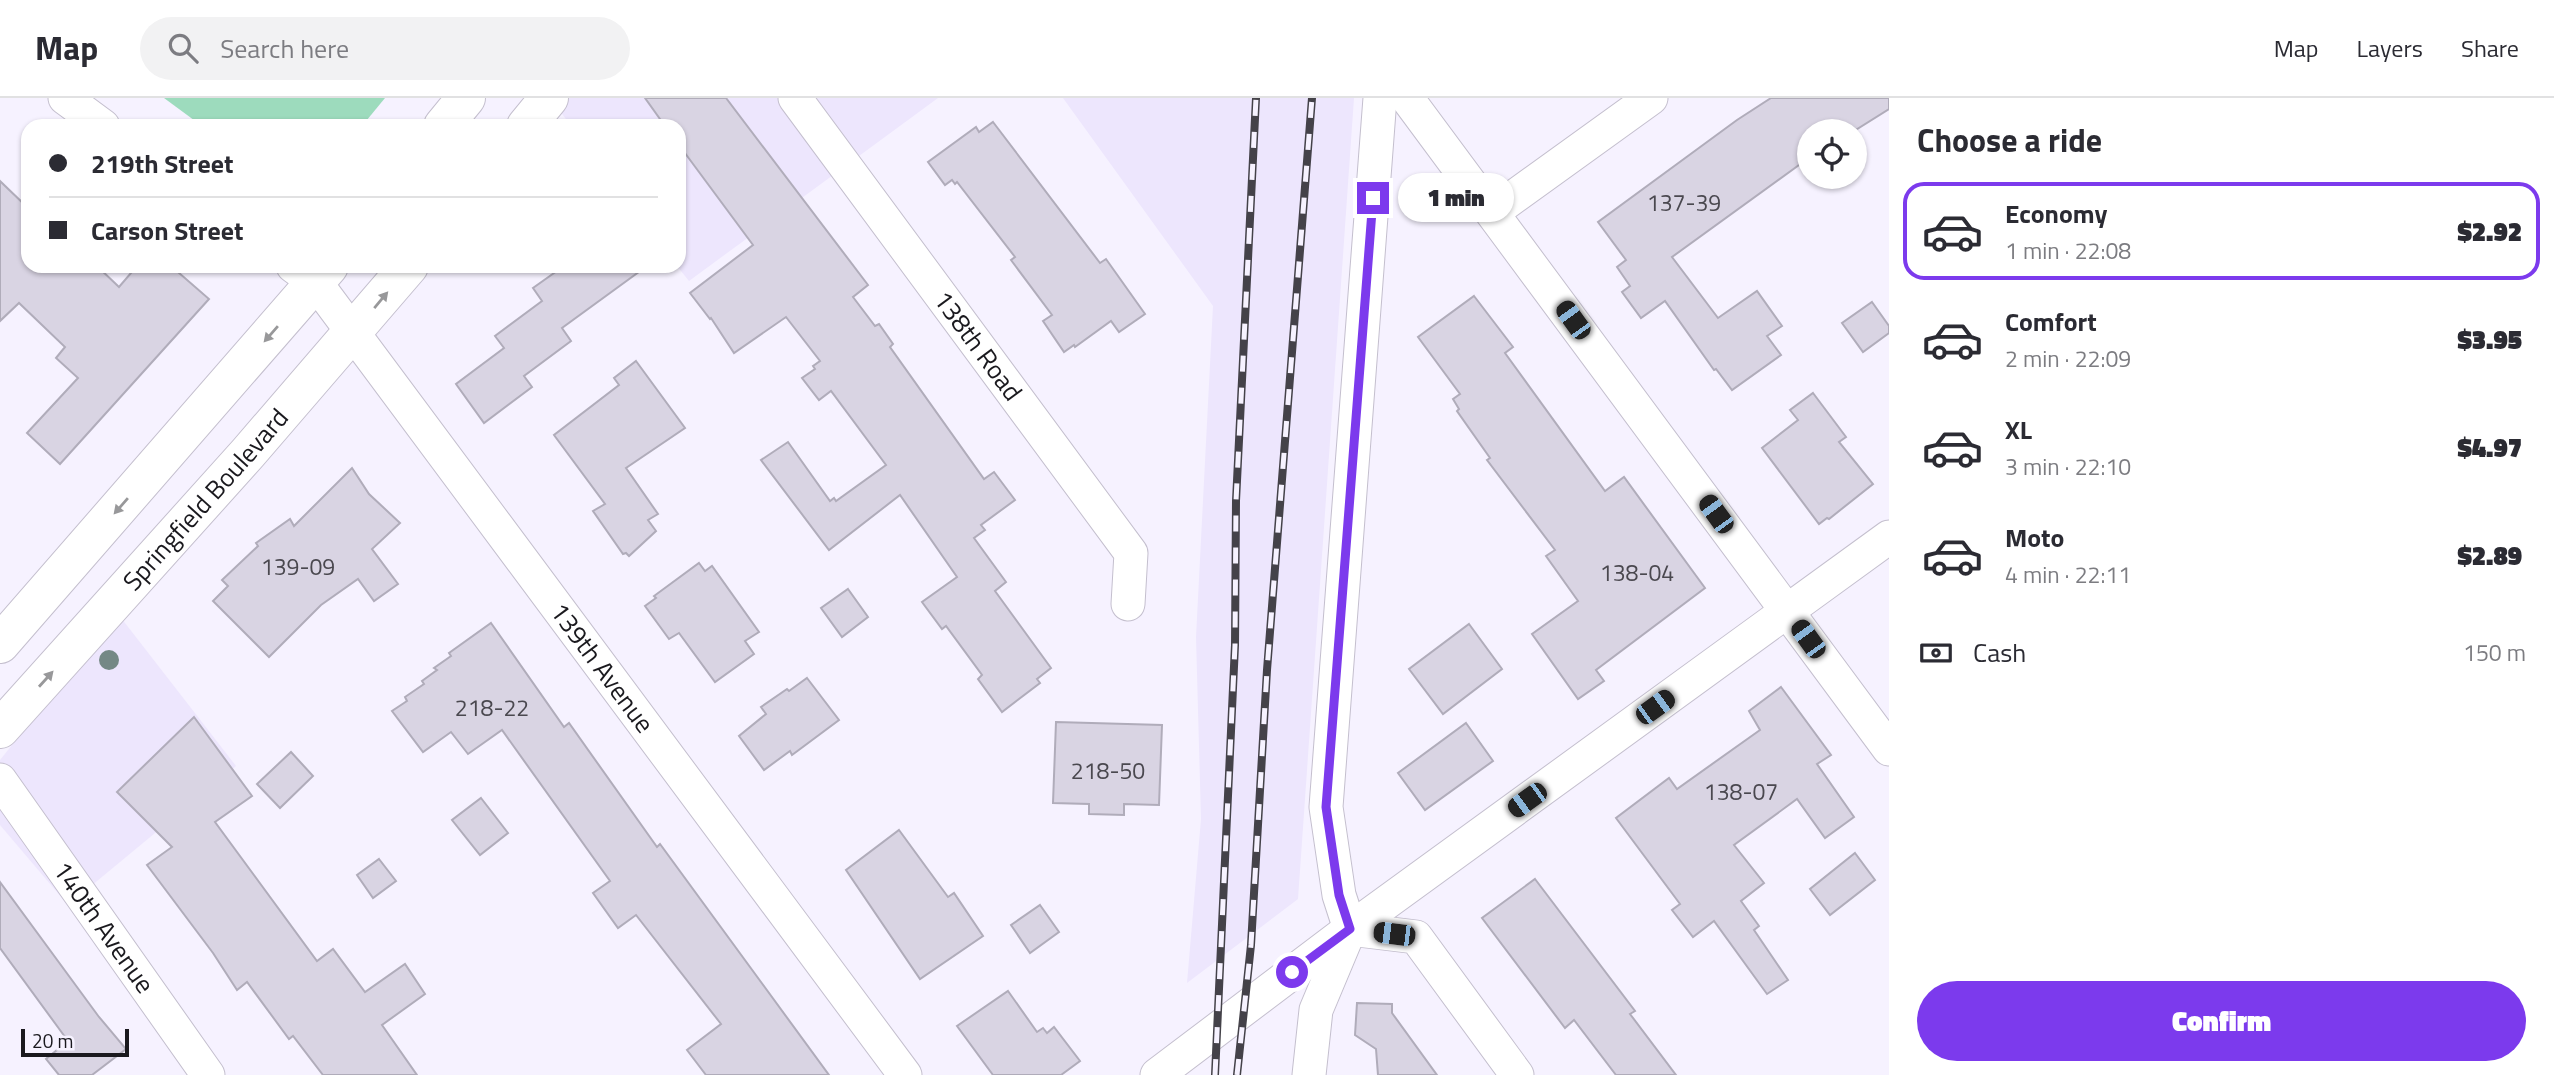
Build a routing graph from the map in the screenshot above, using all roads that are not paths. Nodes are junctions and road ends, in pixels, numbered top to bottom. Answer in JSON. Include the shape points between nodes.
{"nodes":[{"id":1,"x":65,"y":98,"type":"edge"},
{"id":2,"x":466,"y":98,"type":"edge"},
{"id":3,"x":549,"y":98,"type":"edge"},
{"id":4,"x":795,"y":98,"type":"edge"},
{"id":5,"x":1380,"y":98,"type":"edge"},
{"id":6,"x":1406,"y":98,"type":"edge"},
{"id":7,"x":1651,"y":98,"type":"edge"},
{"id":8,"x":94,"y":119,"type":"edge"},
{"id":9,"x":449,"y":119,"type":"edge"},
{"id":10,"x":532,"y":119,"type":"edge"},
{"id":11,"x":1493,"y":212,"type":"junction"},
{"id":12,"x":312,"y":273,"type":"edge"},
{"id":13,"x":314,"y":273,"type":"edge"},
{"id":14,"x":403,"y":273,"type":"edge"},
{"id":15,"x":353,"y":334,"type":"junction"},
{"id":16,"x":1889,"y":537,"type":"edge"},
{"id":17,"x":1128,"y":604,"type":"dead end"},
{"id":18,"x":1787,"y":611,"type":"junction"},
{"id":19,"x":0,"y":645,"type":"edge"},
{"id":20,"x":0,"y":729,"type":"edge"},
{"id":21,"x":1889,"y":749,"type":"edge"},
{"id":22,"x":0,"y":780,"type":"edge"},
{"id":23,"x":1350,"y":929,"type":"junction"},
{"id":24,"x":208,"y":1075,"type":"edge"},
{"id":25,"x":905,"y":1075,"type":"edge"},
{"id":26,"x":1157,"y":1075,"type":"edge"},
{"id":27,"x":1310,"y":1075,"type":"edge"},
{"id":28,"x":1517,"y":1075,"type":"edge"}],
"edges":[{"from":1,"to":8,"type":"street"},
{"from":2,"to":9,"type":"main road"},
{"from":3,"to":10,"type":"main road"},
{"from":4,"to":17,"type":"street","name":"138th Road","via":[[1130,553]]},
{"from":5,"to":23,"type":"street","via":[[1326,807],[1339,895]]},
{"from":6,"to":11,"type":"street"},
{"from":7,"to":11,"type":"street"},
{"from":11,"to":18,"type":"street"},
{"from":12,"to":19,"type":"main road","one_way":true},
{"from":13,"to":15,"type":"street","name":"139th Avenue"},
{"from":15,"to":14,"type":"main road","name":"Springfield Boulevard","one_way":true},
{"from":20,"to":15,"type":"main road","name":"Springfield Boulevard","one_way":true},
{"from":15,"to":25,"type":"street","name":"139th Avenue"},
{"from":16,"to":18,"type":"street"},
{"from":18,"to":21,"type":"street"},
{"from":18,"to":23,"type":"street"},
{"from":22,"to":24,"type":"street","name":"140th Avenue"},
{"from":23,"to":26,"type":"street"},
{"from":23,"to":27,"type":"street","via":[[1316,1010]]},
{"from":23,"to":28,"type":"street","via":[[1416,937]]}]}
